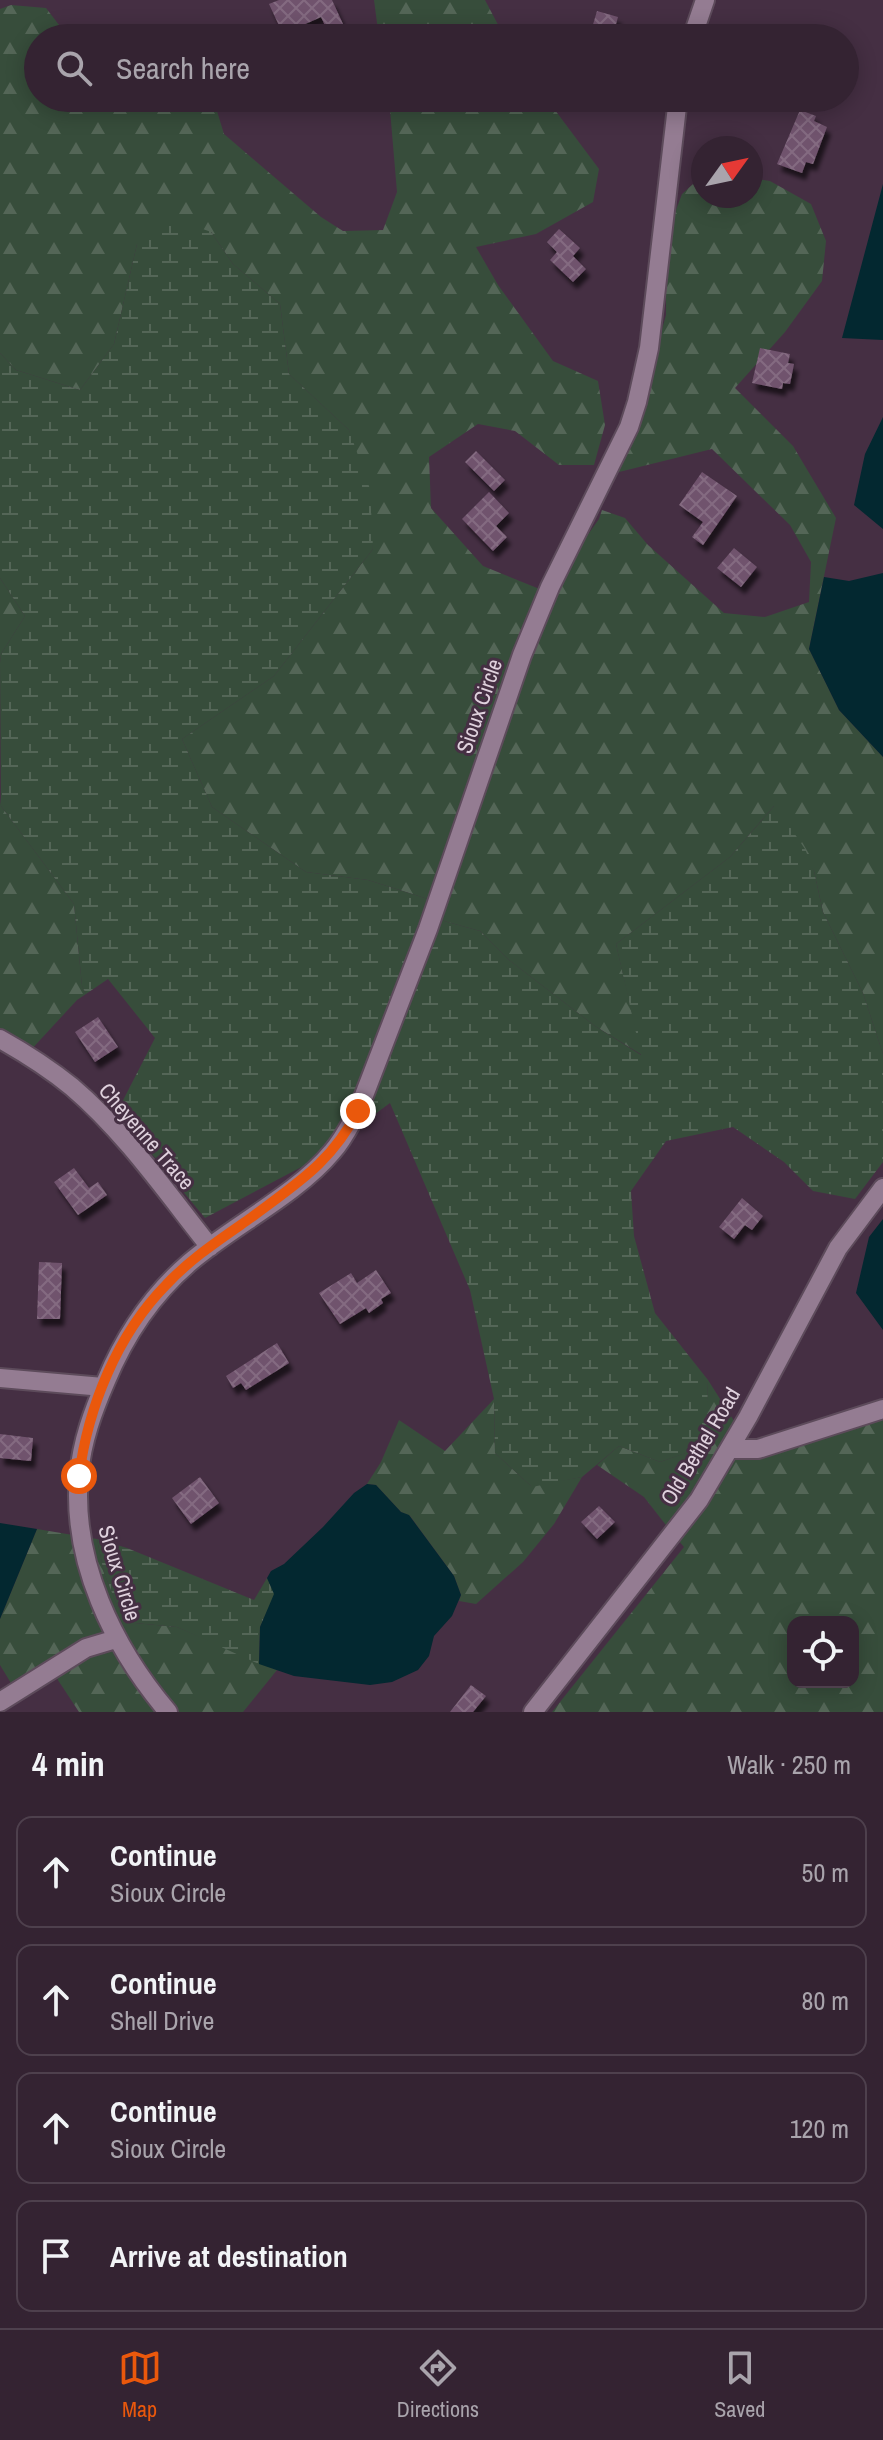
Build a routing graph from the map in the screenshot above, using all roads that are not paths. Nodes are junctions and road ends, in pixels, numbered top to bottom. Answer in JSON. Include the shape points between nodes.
{"nodes":[{"id":1,"x":705,"y":0,"type":"edge"},
{"id":2,"x":697,"y":24,"type":"edge"},
{"id":3,"x":676,"y":112,"type":"edge"},
{"id":4,"x":0,"y":1039,"type":"edge"},
{"id":5,"x":883,"y":1188,"type":"edge"},
{"id":6,"x":210,"y":1247,"type":"junction"},
{"id":7,"x":0,"y":1378,"type":"edge"},
{"id":8,"x":103,"y":1387,"type":"junction"},
{"id":9,"x":883,"y":1409,"type":"edge"},
{"id":10,"x":730,"y":1449,"type":"junction"},
{"id":11,"x":116,"y":1639,"type":"junction"},
{"id":12,"x":0,"y":1702,"type":"edge"},
{"id":13,"x":168,"y":1712,"type":"edge"},
{"id":14,"x":533,"y":1712,"type":"edge"}],
"edges":[{"from":1,"to":2,"type":"street"},
{"from":3,"to":6,"type":"street","name":"Sioux Circle","via":[[649,348],[637,402],[522,655],[428,929],[358,1111],[314,1171]]},
{"from":4,"to":6,"type":"street","name":"Cheyenne Trace","via":[[73,1088],[106,1120]]},
{"from":5,"to":10,"type":"street","name":"Old Bethel Road","via":[[838,1248]]},
{"from":6,"to":8,"type":"street","name":"Sioux Circle","via":[[149,1303]]},
{"from":7,"to":8,"type":"street"},
{"from":8,"to":11,"type":"street","name":"Sioux Circle","via":[[84,1443],[78,1502],[86,1556]]},
{"from":9,"to":10,"type":"street","via":[[758,1449]]},
{"from":10,"to":14,"type":"street","name":"Old Bethel Road","via":[[683,1522]]},
{"from":11,"to":12,"type":"street","via":[[86,1648]]},
{"from":11,"to":13,"type":"street","name":"Sioux Circle"}]}
